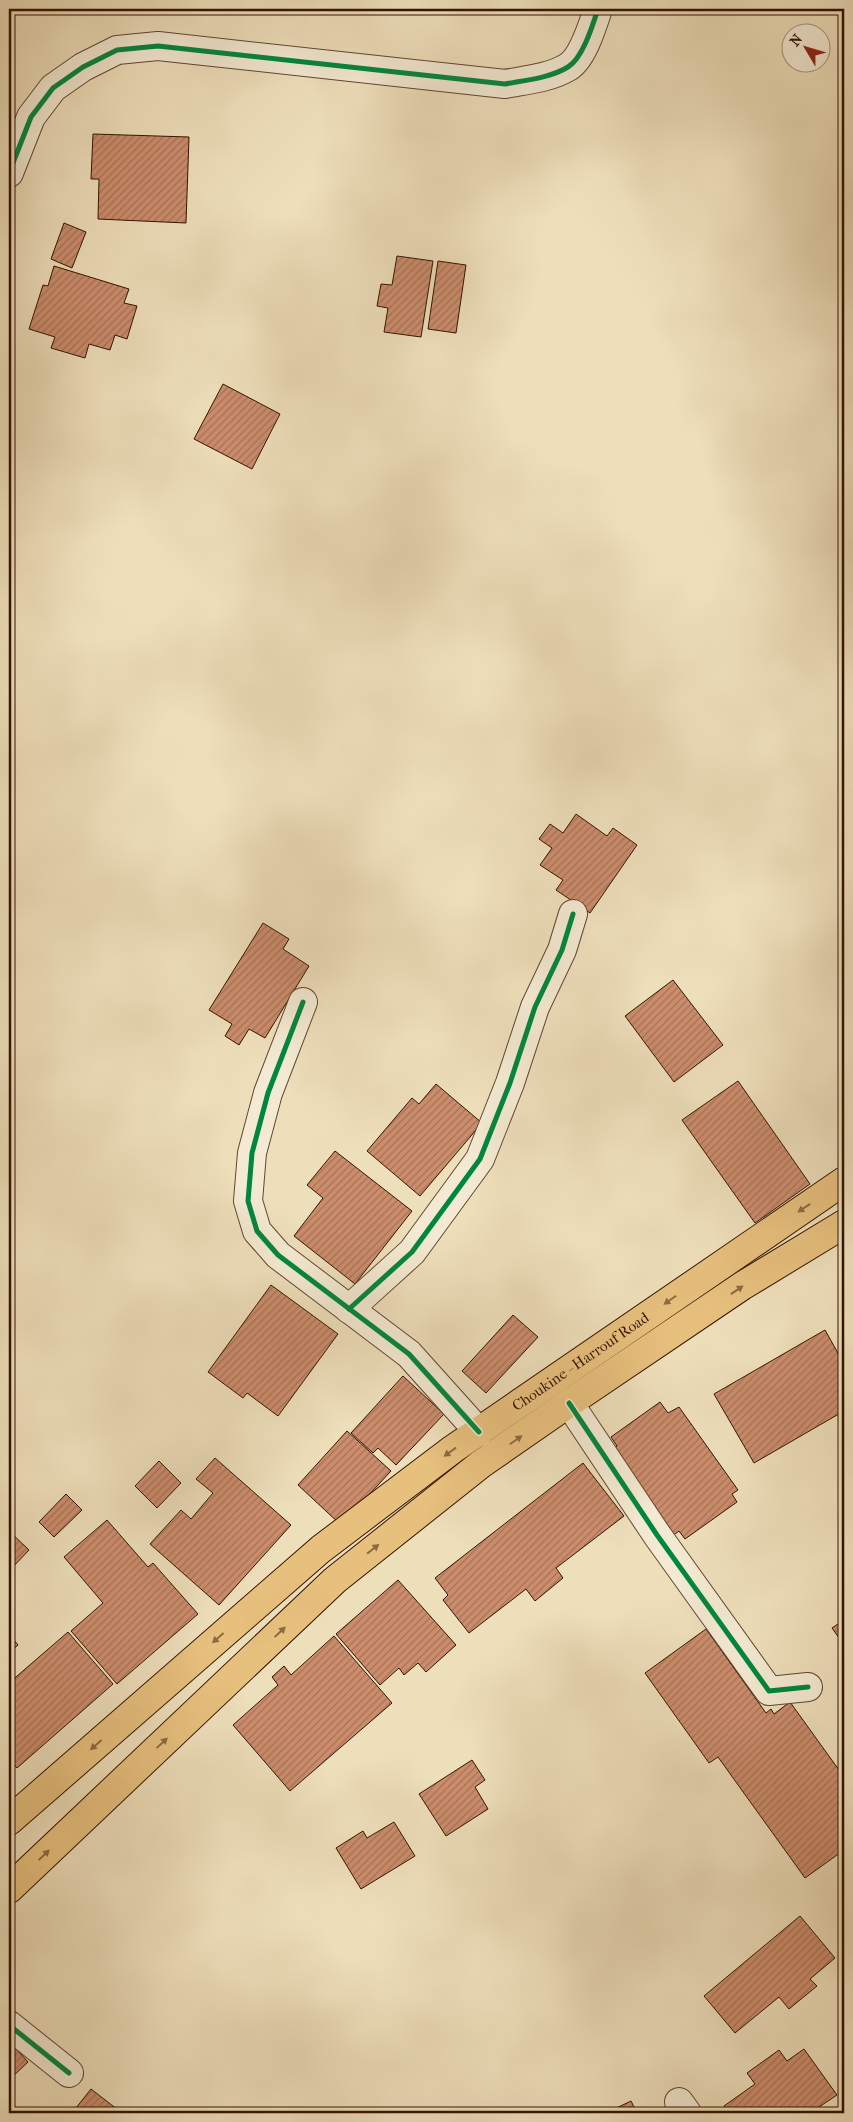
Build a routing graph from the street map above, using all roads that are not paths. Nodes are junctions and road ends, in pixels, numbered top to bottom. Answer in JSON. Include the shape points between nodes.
{"nodes":[{"id":1,"x":598,"y":9,"type":"edge"},
{"id":2,"x":9,"y":173,"type":"edge"},
{"id":3,"x":573,"y":914,"type":"dead end"},
{"id":4,"x":303,"y":1002,"type":"dead end"},
{"id":5,"x":844,"y":1181,"type":"edge"},
{"id":6,"x":844,"y":1224,"type":"edge"},
{"id":7,"x":349,"y":1309,"type":"junction"},
{"id":8,"x":568,"y":1403,"type":"junction"},
{"id":9,"x":479,"y":1432,"type":"junction"},
{"id":10,"x":808,"y":1687,"type":"dead end"},
{"id":11,"x":9,"y":1822,"type":"edge"},
{"id":12,"x":9,"y":1889,"type":"edge"},
{"id":13,"x":9,"y":2025,"type":"edge"},
{"id":14,"x":69,"y":2073,"type":"dead end"}],
"edges":[{"from":1,"to":2,"type":"street","via":[[588,38],[570,66],[547,76],[505,84],[158,46],[117,50],[83,67],[53,88],[31,118]]},
{"from":3,"to":7,"type":"street","via":[[562,950],[535,1007],[480,1159],[412,1252]]},
{"from":4,"to":7,"type":"street","via":[[268,1093],[252,1153],[248,1202],[257,1230],[278,1255]]},
{"from":5,"to":9,"type":"main road","name":"Choukine - Harrouf Road","one_way":true},
{"from":8,"to":6,"type":"main road","name":"Choukine - Harrouf Road","one_way":true,"via":[[742,1286]]},
{"from":7,"to":9,"type":"street","via":[[409,1354]]},
{"from":8,"to":10,"type":"street","via":[[657,1535],[769,1691]]},
{"from":12,"to":8,"type":"main road","name":"Choukine - Harrouf Road","one_way":true,"via":[[335,1580],[481,1464]]},
{"from":9,"to":11,"type":"main road","name":"Choukine - Harrouf Road","one_way":true,"via":[[321,1549]]},
{"from":13,"to":14,"type":"street"}]}
